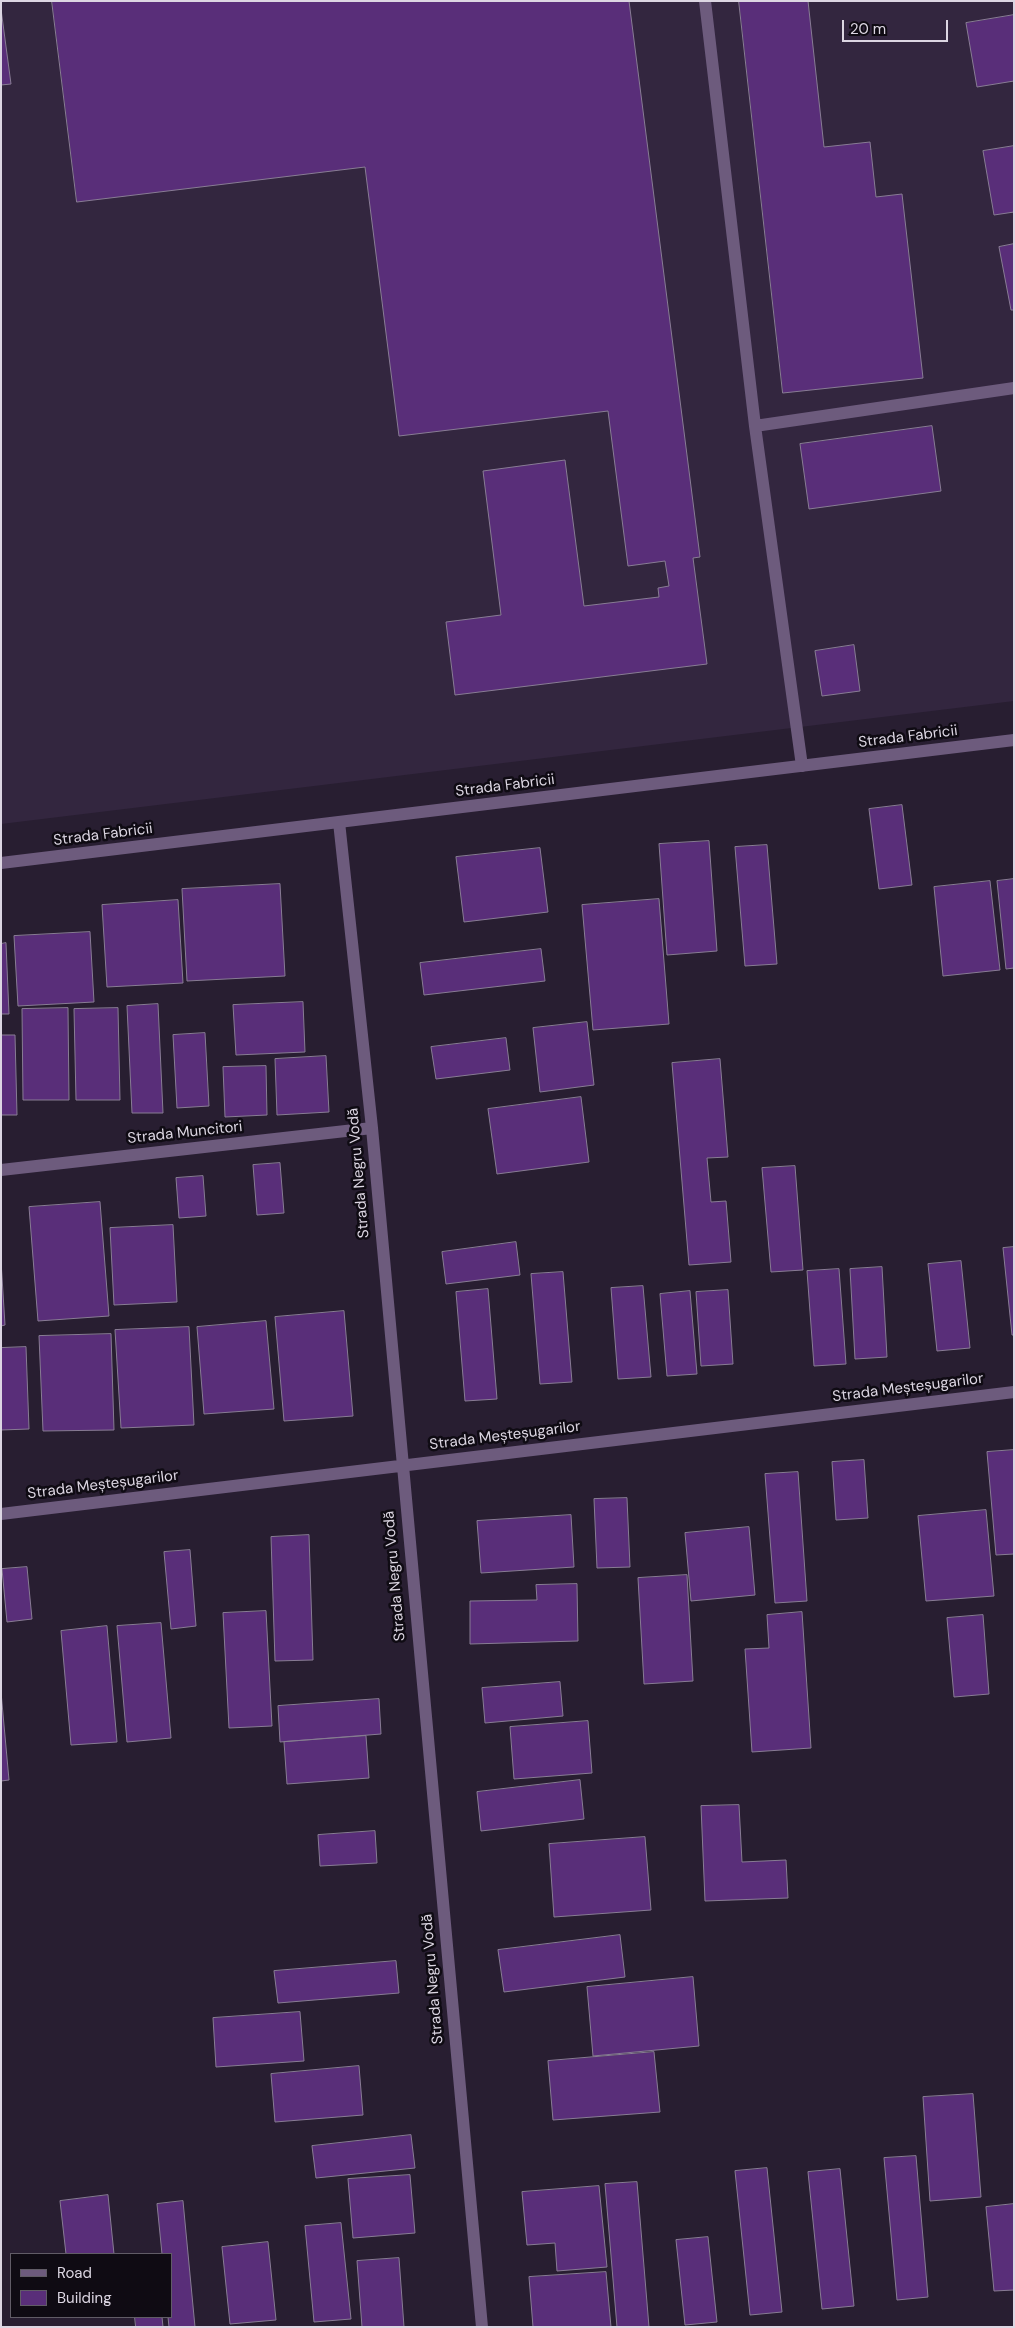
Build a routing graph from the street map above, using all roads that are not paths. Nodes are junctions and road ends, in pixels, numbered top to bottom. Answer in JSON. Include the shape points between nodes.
{"nodes":[{"id":1,"x":705,"y":1,"type":"edge"},
{"id":2,"x":1014,"y":388,"type":"edge"},
{"id":3,"x":755,"y":426,"type":"junction"},
{"id":4,"x":1014,"y":740,"type":"edge"},
{"id":5,"x":802,"y":766,"type":"junction"},
{"id":6,"x":339,"y":822,"type":"junction"},
{"id":7,"x":1,"y":864,"type":"edge"},
{"id":8,"x":372,"y":1128,"type":"junction"},
{"id":9,"x":1,"y":1170,"type":"edge"},
{"id":10,"x":1014,"y":1392,"type":"edge"},
{"id":11,"x":401,"y":1464,"type":"junction"},
{"id":12,"x":1,"y":1514,"type":"edge"},
{"id":13,"x":482,"y":2327,"type":"edge"}],
"edges":[{"from":1,"to":3,"type":"street"},
{"from":2,"to":3,"type":"street"},
{"from":3,"to":5,"type":"street"},
{"from":4,"to":5,"type":"street","name":"Strada Fabricii"},
{"from":5,"to":6,"type":"street","name":"Strada Fabricii"},
{"from":6,"to":7,"type":"street","name":"Strada Fabricii"},
{"from":6,"to":8,"type":"street","name":"Strada Negru Vodă"},
{"from":8,"to":9,"type":"street","name":"Strada Muncitori"},
{"from":8,"to":11,"type":"street","name":"Strada Negru Vodă"},
{"from":10,"to":11,"type":"street","name":"Strada Meșteșugarilor"},
{"from":11,"to":12,"type":"street","name":"Strada Meșteșugarilor"},
{"from":11,"to":13,"type":"street","name":"Strada Negru Vodă"}]}
